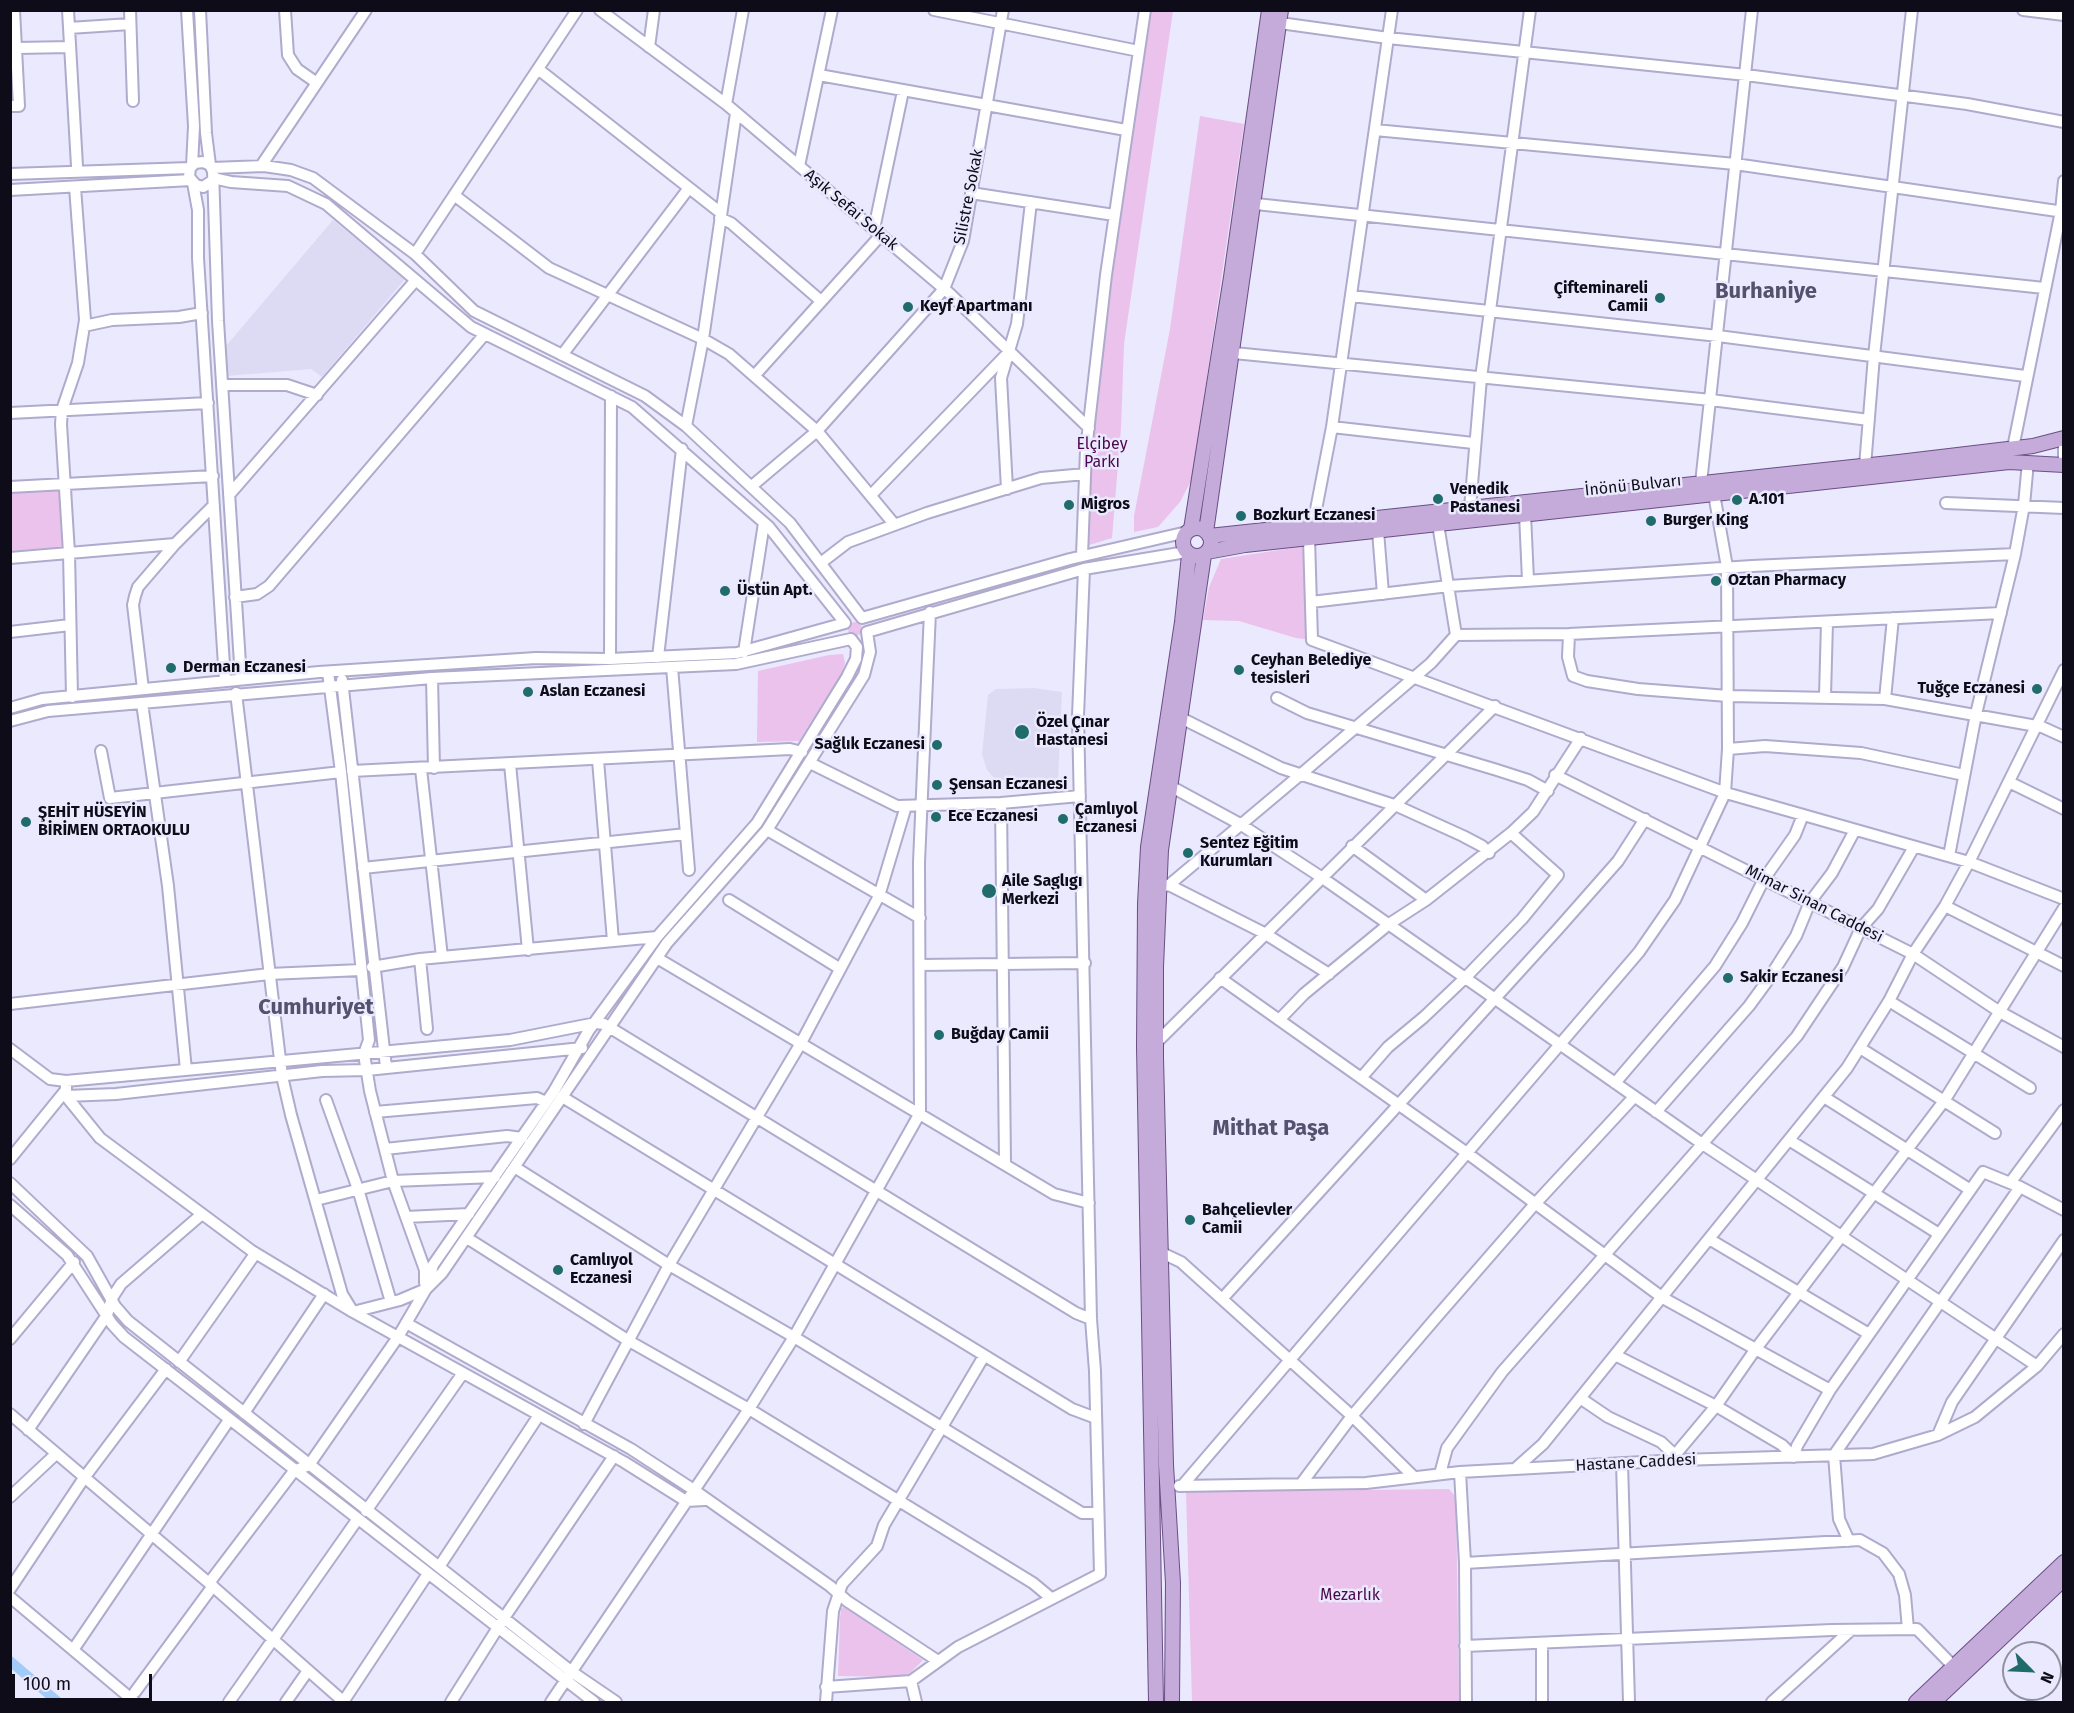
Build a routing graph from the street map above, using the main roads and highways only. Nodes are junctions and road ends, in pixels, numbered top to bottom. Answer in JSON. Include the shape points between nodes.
{"nodes":[{"id":1,"x":1269,"y":10,"type":"edge"},
{"id":2,"x":1280,"y":17,"type":"edge"},
{"id":3,"x":2064,"y":439,"type":"edge"},
{"id":4,"x":2064,"y":463,"type":"edge"},
{"id":5,"x":1189,"y":530,"type":"junction"},
{"id":6,"x":1311,"y":532,"type":"junction"},
{"id":7,"x":1208,"y":534,"type":"junction"},
{"id":8,"x":1187,"y":553,"type":"junction"},
{"id":9,"x":1205,"y":554,"type":"junction"},
{"id":10,"x":1170,"y":1508,"type":"junction"},
{"id":11,"x":1151,"y":1511,"type":"junction"},
{"id":12,"x":2064,"y":1562,"type":"edge"},
{"id":13,"x":1153,"y":1574,"type":"junction"},
{"id":14,"x":1173,"y":1574,"type":"junction"},
{"id":15,"x":2064,"y":1579,"type":"edge"},
{"id":16,"x":1156,"y":1702,"type":"edge"},
{"id":17,"x":1172,"y":1702,"type":"edge"},
{"id":18,"x":1916,"y":1702,"type":"edge"},
{"id":19,"x":1934,"y":1702,"type":"edge"}],
"edges":[{"from":1,"to":5,"type":"main road","via":[[1231,277]]},
{"from":2,"to":7,"type":"main road"},
{"from":3,"to":6,"type":"main road","name":"İnönü Bulvarı","via":[[1865,466],[1470,508]]},
{"from":4,"to":6,"type":"main road","name":"İnönü Bulvarı","via":[[2009,462],[1378,531]]},
{"from":5,"to":7,"type":"main road","via":[[1199,528]]},
{"from":5,"to":8,"type":"main road","via":[[1182,539]]},
{"from":6,"to":7,"type":"main road","name":"İnönü Bulvarı"},
{"from":6,"to":9,"type":"main road","name":"İnönü Bulvarı"},
{"from":7,"to":9,"type":"main road","via":[[1211,544]]},
{"from":8,"to":9,"type":"main road"},
{"from":8,"to":11,"type":"main road","via":[[1182,622],[1148,847],[1144,904]]},
{"from":9,"to":10,"type":"main road","via":[[1161,850],[1164,886],[1156,1043],[1166,1465],[1176,1486]]},
{"from":10,"to":11,"type":"main road","via":[[1161,1503]]},
{"from":10,"to":14,"type":"main road"},
{"from":11,"to":13,"type":"main road"},
{"from":12,"to":18,"type":"main road"},
{"from":13,"to":14,"type":"main road","via":[[1156,1581],[1165,1584]]},
{"from":13,"to":16,"type":"main road"},
{"from":14,"to":17,"type":"main road"},
{"from":15,"to":19,"type":"main road"}]}
